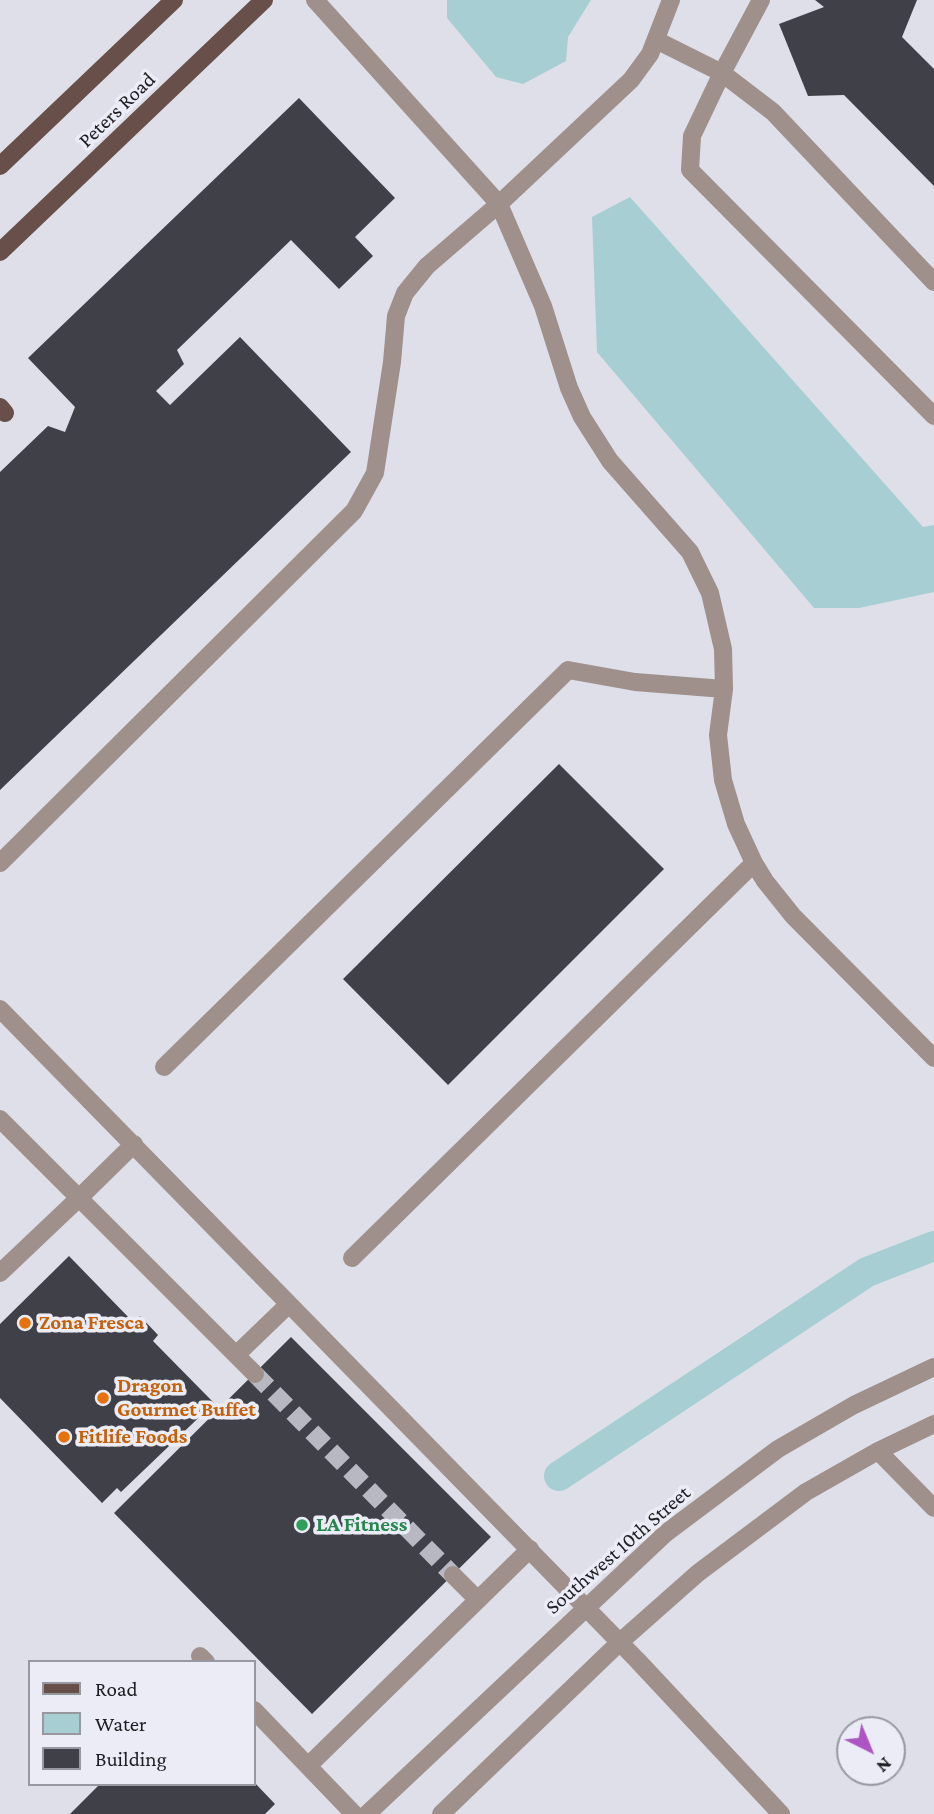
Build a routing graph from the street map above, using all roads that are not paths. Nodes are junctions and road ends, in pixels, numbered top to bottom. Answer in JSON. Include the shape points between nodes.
{"nodes":[{"id":1,"x":173,"y":0,"type":"edge"},
{"id":2,"x":264,"y":0,"type":"edge"},
{"id":3,"x":315,"y":0,"type":"edge"},
{"id":4,"x":671,"y":0,"type":"edge"},
{"id":5,"x":761,"y":0,"type":"edge"},
{"id":6,"x":656,"y":40,"type":"junction"},
{"id":7,"x":722,"y":73,"type":"junction"},
{"id":8,"x":0,"y":166,"type":"edge"},
{"id":9,"x":499,"y":204,"type":"junction"},
{"id":10,"x":0,"y":252,"type":"edge"},
{"id":11,"x":934,"y":282,"type":"edge"},
{"id":12,"x":934,"y":416,"type":"edge"},
{"id":13,"x":724,"y":689,"type":"junction"},
{"id":14,"x":0,"y":863,"type":"edge"},
{"id":15,"x":754,"y":863,"type":"junction"},
{"id":16,"x":0,"y":1009,"type":"edge"},
{"id":17,"x":934,"y":1058,"type":"edge"},
{"id":18,"x":164,"y":1067,"type":"dead end"},
{"id":19,"x":0,"y":1119,"type":"edge"},
{"id":20,"x":134,"y":1144,"type":"junction"},
{"id":21,"x":79,"y":1198,"type":"junction"},
{"id":22,"x":352,"y":1258,"type":"dead end"},
{"id":23,"x":1,"y":1271,"type":"edge"},
{"id":24,"x":289,"y":1304,"type":"junction"},
{"id":25,"x":236,"y":1356,"type":"junction"},
{"id":26,"x":934,"y":1367,"type":"edge"},
{"id":27,"x":254,"y":1374,"type":"tunnel mouth"},
{"id":28,"x":934,"y":1424,"type":"edge"},
{"id":29,"x":878,"y":1451,"type":"junction"},
{"id":30,"x":934,"y":1508,"type":"edge"},
{"id":31,"x":530,"y":1549,"type":"junction"},
{"id":32,"x":453,"y":1575,"type":"tunnel mouth"},
{"id":33,"x":478,"y":1600,"type":"junction"},
{"id":34,"x":586,"y":1607,"type":"junction"},
{"id":35,"x":620,"y":1642,"type":"junction"},
{"id":36,"x":256,"y":1712,"type":"edge"},
{"id":37,"x":308,"y":1766,"type":"junction"},
{"id":38,"x":354,"y":1814,"type":"edge"},
{"id":39,"x":367,"y":1814,"type":"edge"},
{"id":40,"x":441,"y":1814,"type":"edge"},
{"id":41,"x":781,"y":1814,"type":"edge"}],
"edges":[{"from":1,"to":8,"type":"main road","name":"Peters Road"},
{"from":2,"to":10,"type":"main road","name":"Peters Road"},
{"from":3,"to":9,"type":"street"},
{"from":4,"to":6,"type":"street"},
{"from":5,"to":7,"type":"street"},
{"from":6,"to":7,"type":"street"},
{"from":6,"to":9,"type":"street","via":[[631,80]]},
{"from":7,"to":11,"type":"street","via":[[772,112]]},
{"from":7,"to":12,"type":"street","via":[[692,136],[690,170]]},
{"from":9,"to":13,"type":"street","via":[[543,306],[582,417],[610,461],[690,552],[710,593],[723,649]]},
{"from":9,"to":14,"type":"street","via":[[427,266],[405,292],[396,316],[375,473],[354,511]]},
{"from":13,"to":15,"type":"street","via":[[718,735],[723,780]]},
{"from":13,"to":18,"type":"street","via":[[635,682],[568,670]]},
{"from":15,"to":17,"type":"street","via":[[793,916]]},
{"from":15,"to":22,"type":"street"},
{"from":16,"to":20,"type":"street"},
{"from":19,"to":21,"type":"street"},
{"from":20,"to":21,"type":"street"},
{"from":20,"to":24,"type":"street"},
{"from":21,"to":23,"type":"street"},
{"from":21,"to":25,"type":"street"},
{"from":24,"to":25,"type":"street"},
{"from":24,"to":31,"type":"street"},
{"from":25,"to":27,"type":"street"},
{"from":26,"to":34,"type":"street","name":"Southwest 10th Street","via":[[854,1405],[778,1449],[666,1533]]},
{"from":28,"to":29,"type":"street"},
{"from":29,"to":30,"type":"street"},
{"from":29,"to":35,"type":"street","via":[[806,1492],[698,1573]]},
{"from":31,"to":33,"type":"street"},
{"from":31,"to":34,"type":"street"},
{"from":32,"to":33,"type":"street"},
{"from":33,"to":37,"type":"street"},
{"from":34,"to":35,"type":"street"},
{"from":34,"to":39,"type":"street","name":"Southwest 10th Street"},
{"from":35,"to":40,"type":"street"},
{"from":35,"to":41,"type":"street"},
{"from":36,"to":37,"type":"street"},
{"from":37,"to":38,"type":"street"}]}
